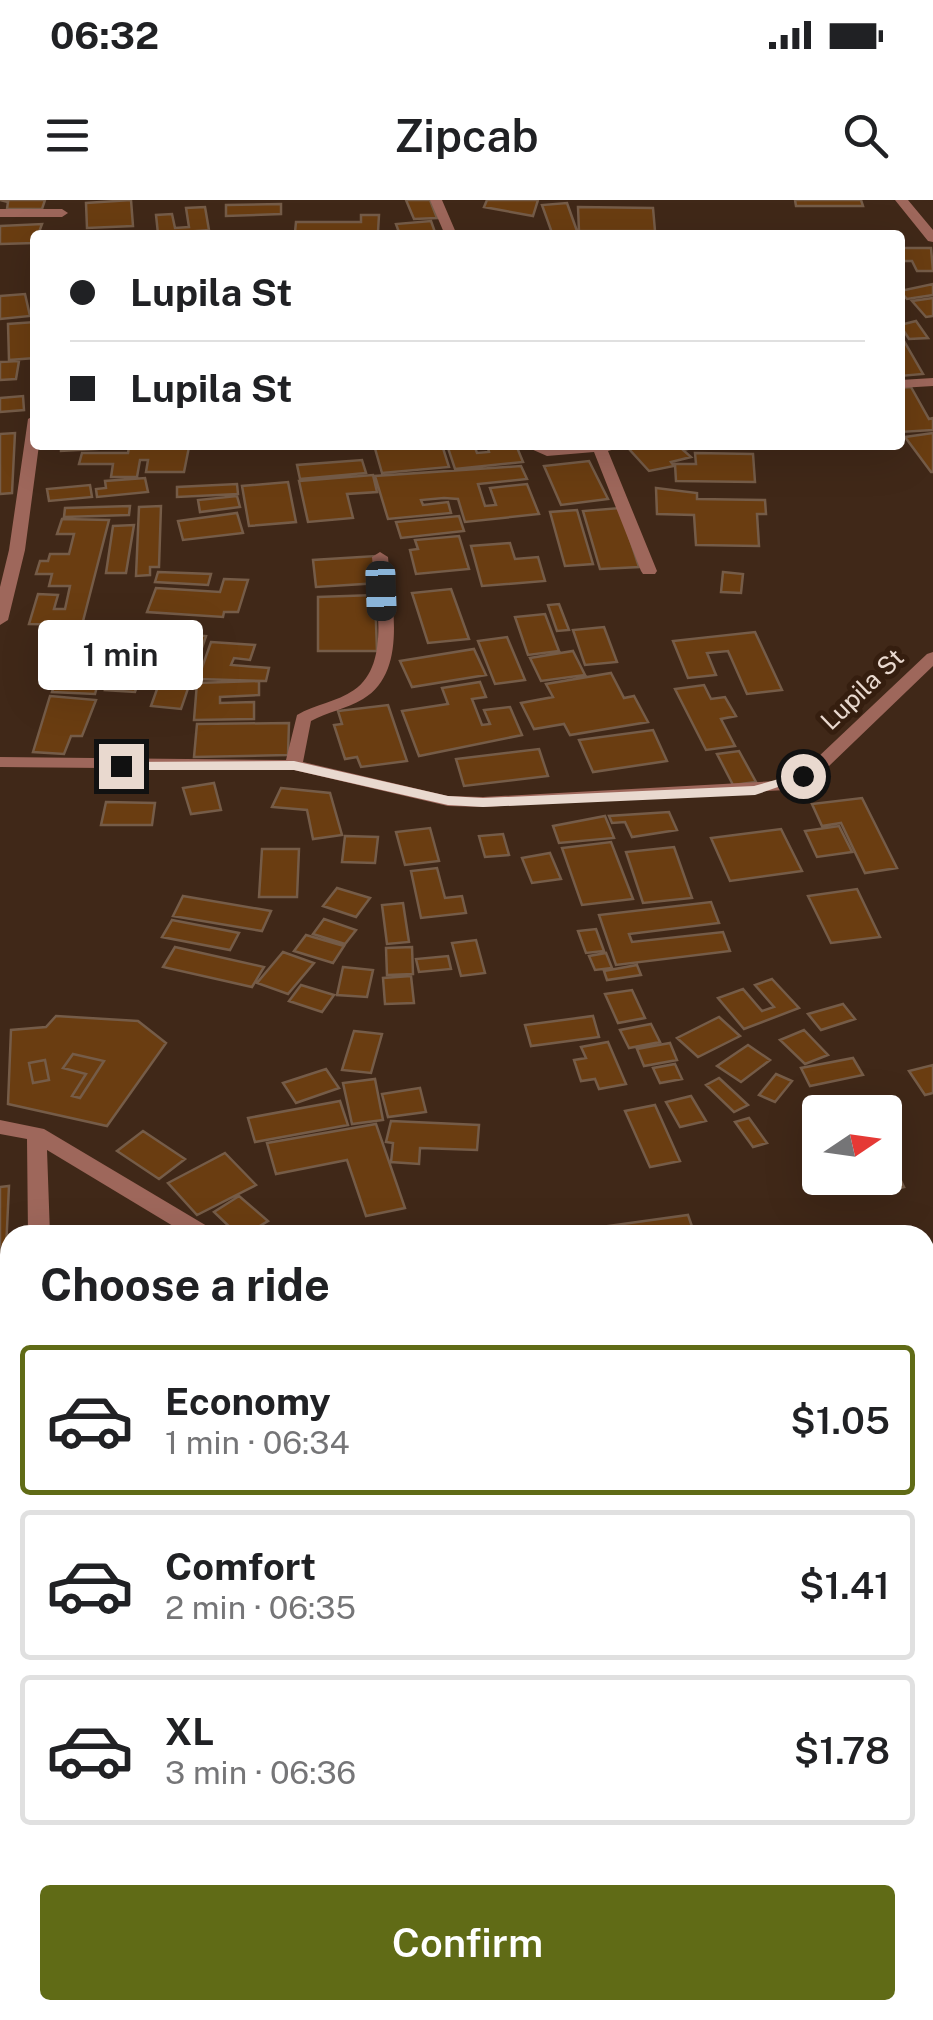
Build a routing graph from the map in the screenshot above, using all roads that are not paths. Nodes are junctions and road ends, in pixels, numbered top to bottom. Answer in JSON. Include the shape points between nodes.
{"nodes":[{"id":1,"x":436,"y":200,"type":"edge"},
{"id":2,"x":902,"y":200,"type":"edge"},
{"id":3,"x":63,"y":212,"type":"edge"},
{"id":4,"x":0,"y":213,"type":"edge"},
{"id":5,"x":449,"y":230,"type":"edge"},
{"id":6,"x":933,"y":238,"type":"edge"},
{"id":7,"x":933,"y":382,"type":"edge"},
{"id":8,"x":905,"y":384,"type":"edge"},
{"id":9,"x":31,"y":450,"type":"edge"},
{"id":10,"x":542,"y":450,"type":"edge"},
{"id":11,"x":600,"y":450,"type":"joint"},
{"id":12,"x":380,"y":557,"type":"dead end"},
{"id":13,"x":649,"y":571,"type":"dead end"},
{"id":14,"x":0,"y":620,"type":"edge"},
{"id":15,"x":933,"y":657,"type":"edge"},
{"id":16,"x":0,"y":762,"type":"edge"},
{"id":17,"x":294,"y":765,"type":"junction"},
{"id":18,"x":0,"y":1126,"type":"edge"},
{"id":19,"x":37,"y":1134,"type":"junction"},
{"id":20,"x":39,"y":1225,"type":"edge"},
{"id":21,"x":188,"y":1225,"type":"edge"}],
"edges":[{"from":1,"to":5,"type":"street"},
{"from":2,"to":6,"type":"street"},
{"from":3,"to":4,"type":"street"},
{"from":7,"to":8,"type":"street"},
{"from":9,"to":14,"type":"street","via":[[18,550]]},
{"from":10,"to":11,"type":"street"},
{"from":11,"to":13,"type":"street"},
{"from":12,"to":17,"type":"street","via":[[383,660],[362,693],[304,720]]},
{"from":15,"to":17,"type":"street","name":"Lupila St","via":[[803,776],[755,791],[466,802]]},
{"from":16,"to":17,"type":"street","name":"Lupila St"},
{"from":18,"to":19,"type":"street"},
{"from":19,"to":20,"type":"street"},
{"from":19,"to":21,"type":"street"}]}
